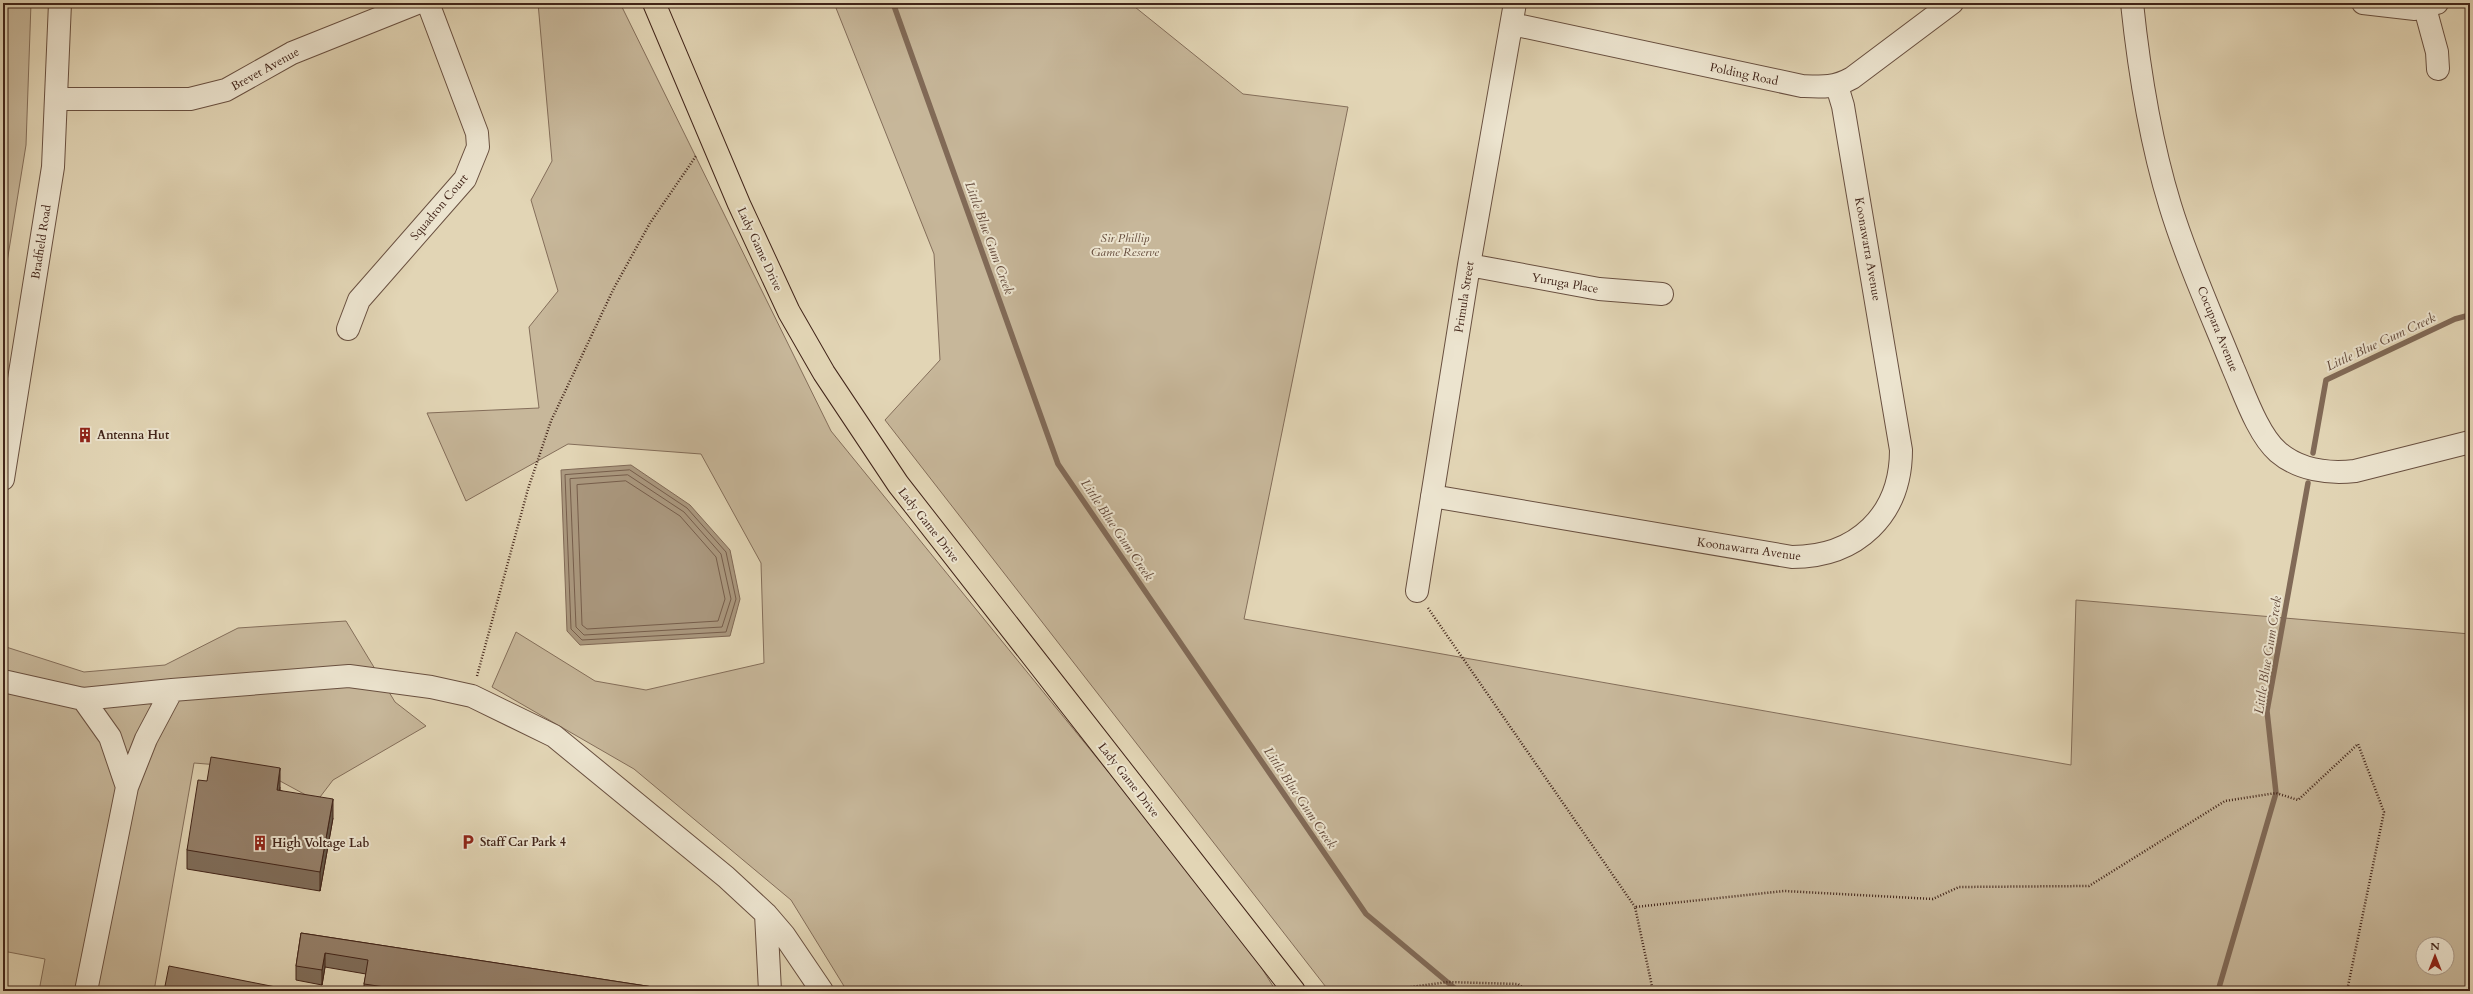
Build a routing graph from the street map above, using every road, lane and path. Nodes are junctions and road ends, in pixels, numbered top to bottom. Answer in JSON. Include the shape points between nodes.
{"nodes":[{"id":1,"x":60,"y":3,"type":"edge"},
{"id":2,"x":417,"y":3,"type":"edge"},
{"id":3,"x":428,"y":3,"type":"edge"},
{"id":4,"x":654,"y":3,"type":"edge"},
{"id":5,"x":1515,"y":3,"type":"edge"},
{"id":6,"x":1952,"y":3,"type":"edge"},
{"id":7,"x":2132,"y":3,"type":"edge"},
{"id":8,"x":2363,"y":3,"type":"edge"},
{"id":9,"x":2431,"y":5,"type":"edge"},
{"id":10,"x":1512,"y":24,"type":"junction"},
{"id":11,"x":2438,"y":69,"type":"dead end"},
{"id":12,"x":1837,"y":86,"type":"junction"},
{"id":13,"x":56,"y":99,"type":"junction"},
{"id":14,"x":712,"y":137,"type":"junction"},
{"id":15,"x":1469,"y":265,"type":"junction"},
{"id":16,"x":1662,"y":294,"type":"dead end"},
{"id":17,"x":348,"y":329,"type":"dead end"},
{"id":18,"x":2470,"y":442,"type":"edge"},
{"id":19,"x":3,"y":479,"type":"edge"},
{"id":20,"x":1432,"y":496,"type":"junction"},
{"id":21,"x":1417,"y":591,"type":"joint"},
{"id":22,"x":3,"y":681,"type":"edge"},
{"id":23,"x":172,"y":690,"type":"junction"},
{"id":24,"x":472,"y":696,"type":"junction"},
{"id":25,"x":83,"y":699,"type":"junction"},
{"id":26,"x":126,"y":787,"type":"junction"},
{"id":27,"x":1635,"y":907,"type":"junction"},
{"id":28,"x":766,"y":914,"type":"junction"},
{"id":29,"x":86,"y":991,"type":"edge"},
{"id":30,"x":770,"y":991,"type":"edge"},
{"id":31,"x":822,"y":991,"type":"edge"},
{"id":32,"x":1294,"y":991,"type":"edge"},
{"id":33,"x":1381,"y":991,"type":"edge"},
{"id":34,"x":1527,"y":991,"type":"edge"},
{"id":35,"x":1653,"y":991,"type":"edge"},
{"id":36,"x":2347,"y":991,"type":"edge"}],
"edges":[{"from":1,"to":13,"type":"street","name":"Bradfield Road"},
{"from":2,"to":13,"type":"street","name":"Brevet Avenue","via":[[292,53],[226,90],[190,99]]},
{"from":3,"to":17,"type":"street","name":"Squadron Court","via":[[477,133],[478,148],[465,179],[359,300]]},
{"from":4,"to":14,"type":"main road","name":"Lady Game Drive"},
{"from":5,"to":10,"type":"street","name":"Primula Street"},
{"from":6,"to":12,"type":"street","name":"Polding Road","via":[[1852,78]]},
{"from":7,"to":18,"type":"street","name":"Cocupara Avenue","via":[[2147,102],[2170,207],[2230,359],[2269,442],[2288,460],[2325,472],[2340,473]]},
{"from":8,"to":9,"type":"street","via":[[2415,9]]},
{"from":9,"to":11,"type":"street"},
{"from":10,"to":12,"type":"street","name":"Polding Road","via":[[1802,86]]},
{"from":10,"to":15,"type":"street","name":"Primula Street"},
{"from":12,"to":20,"type":"street","name":"Koonawarra Avenue","via":[[1845,114],[1901,450],[1901,466],[1892,497],[1886,510],[1865,534],[1840,550],[1809,557],[1792,557]]},
{"from":13,"to":19,"type":"street","name":"Bradfield Road","via":[[50,193]]},
{"from":14,"to":24,"type":"path","via":[[650,224],[614,288],[551,421],[528,489]]},
{"from":14,"to":32,"type":"main road","name":"Lady Game Drive","via":[[789,312],[824,373],[898,484]]},
{"from":15,"to":16,"type":"street","name":"Yuruga Place","via":[[1599,289]]},
{"from":15,"to":20,"type":"street","name":"Primula Street"},
{"from":20,"to":21,"type":"street","name":"Primula Street"},
{"from":21,"to":27,"type":"path"},
{"from":22,"to":25,"type":"street"},
{"from":23,"to":24,"type":"street","via":[[349,676],[431,687]]},
{"from":23,"to":25,"type":"street"},
{"from":23,"to":26,"type":"street","via":[[146,739]]},
{"from":24,"to":28,"type":"street","via":[[554,736],[726,877]]},
{"from":25,"to":26,"type":"street","via":[[110,737]]},
{"from":26,"to":29,"type":"street"},
{"from":27,"to":35,"type":"path"},
{"from":27,"to":36,"type":"path","via":[[1784,891],[1933,899],[1959,887],[2089,886],[2225,801],[2276,793],[2298,800],[2358,744],[2384,812]]},
{"from":28,"to":30,"type":"street"},
{"from":28,"to":31,"type":"street","via":[[784,935]]},
{"from":33,"to":34,"type":"path","via":[[1448,982],[1518,984]]}]}
